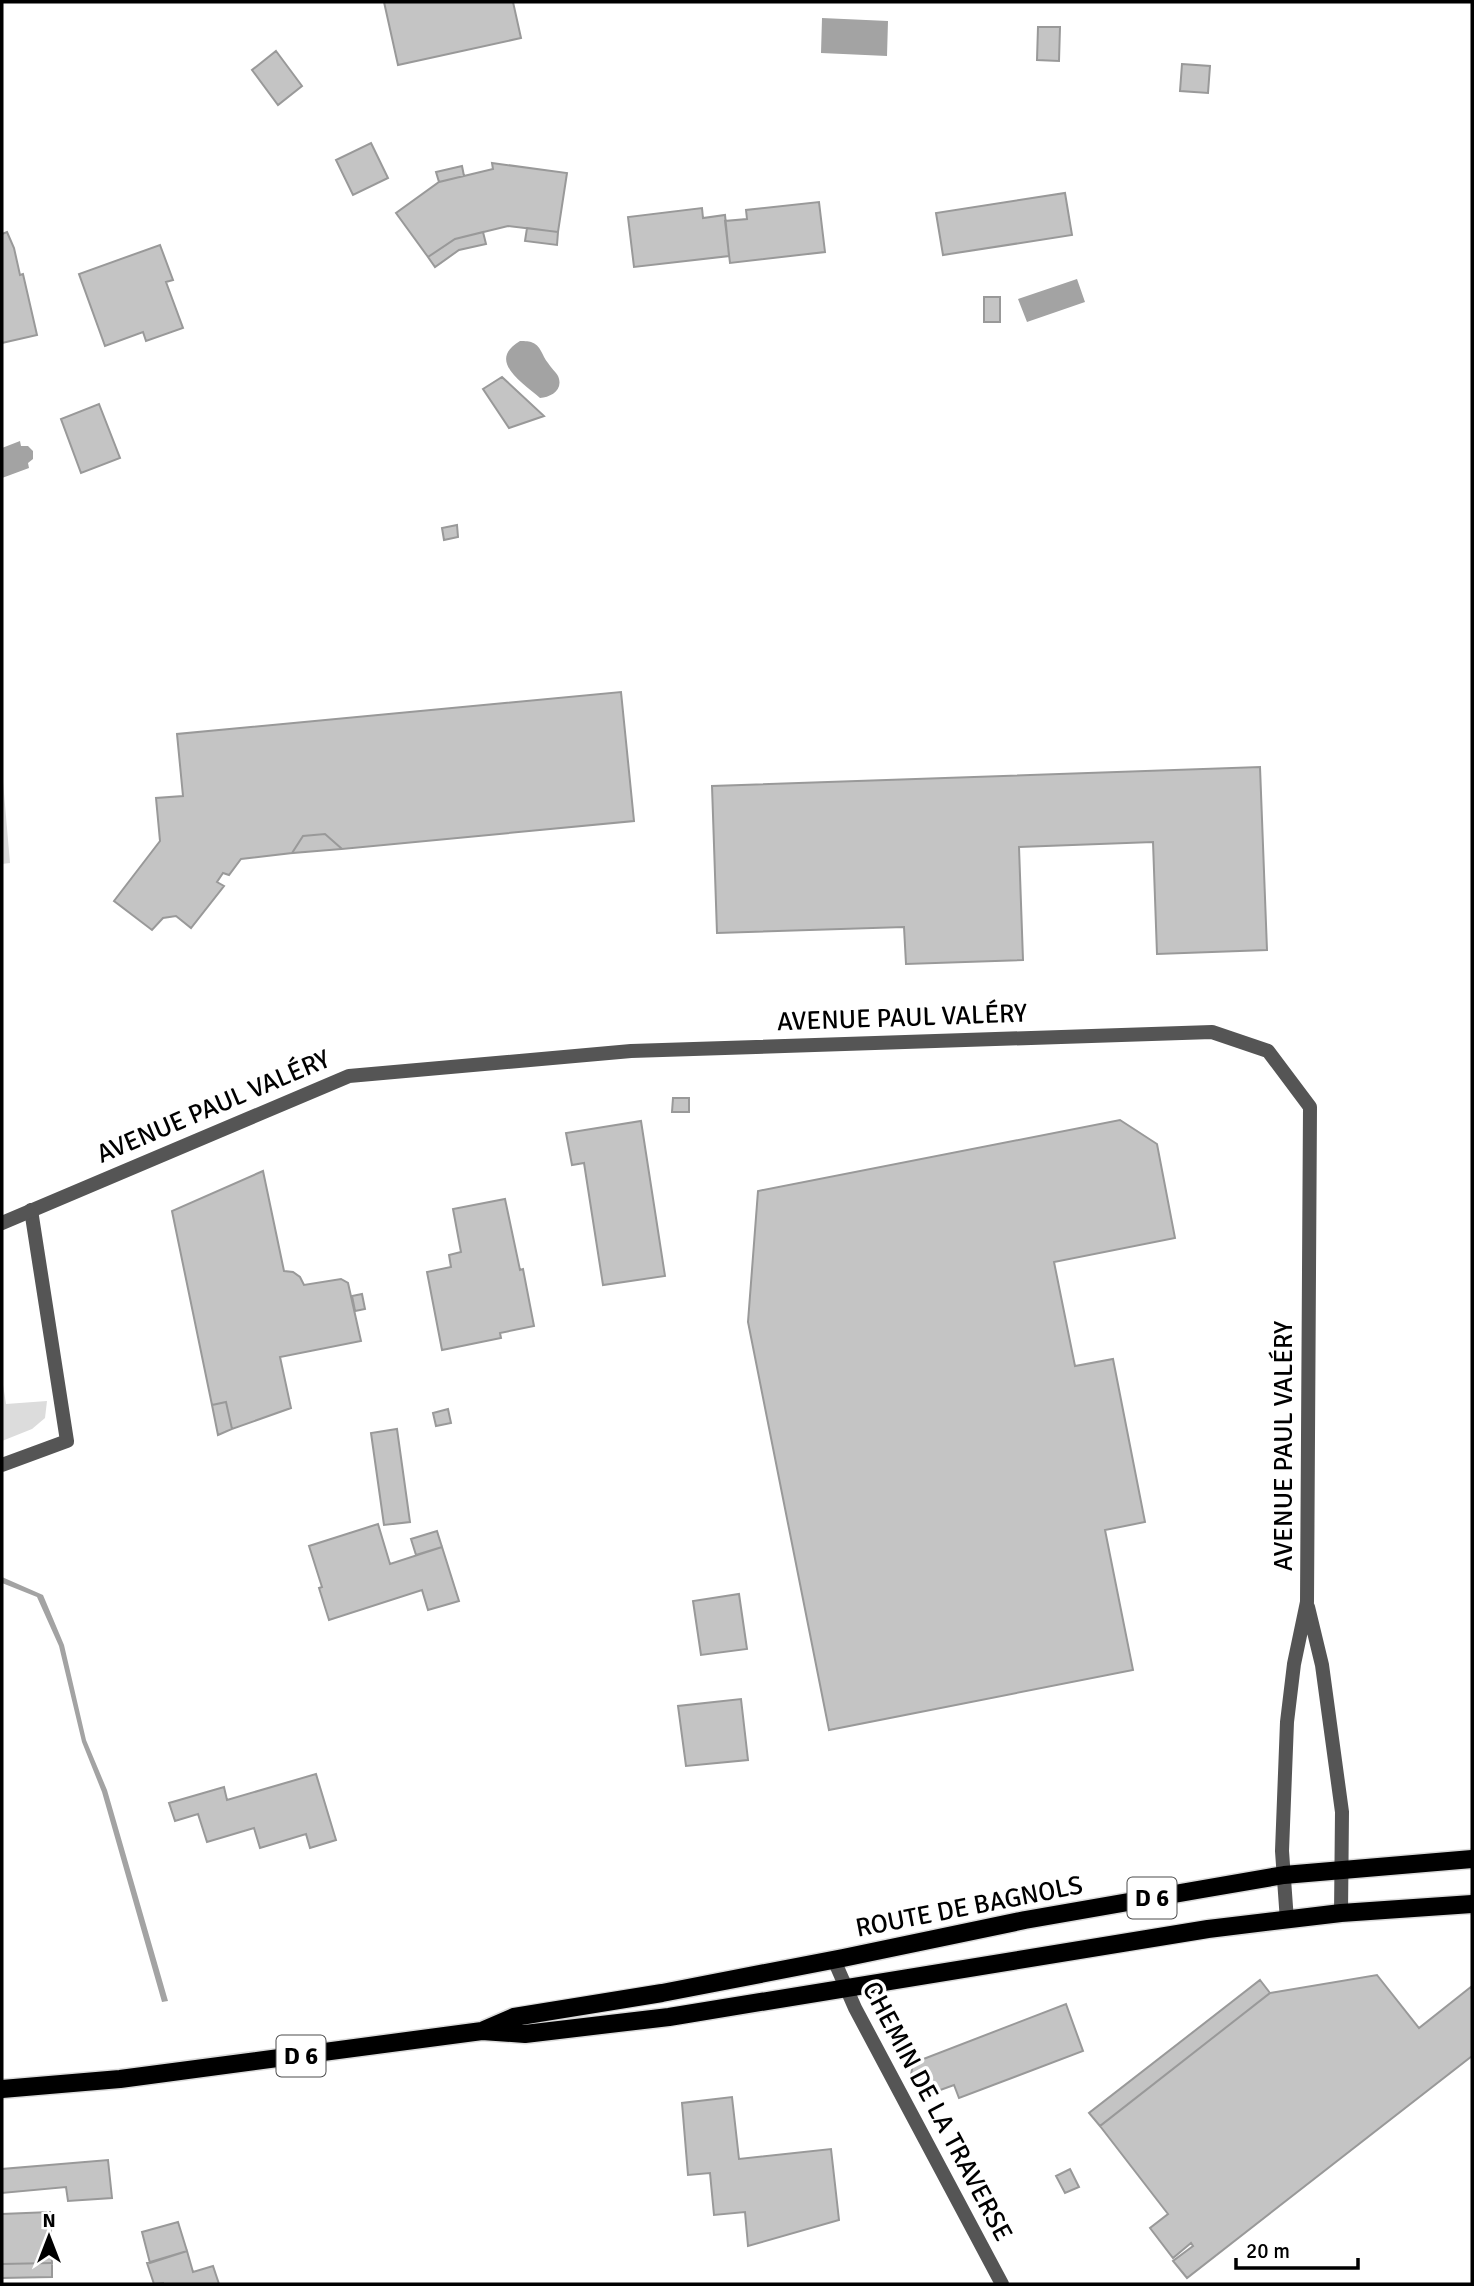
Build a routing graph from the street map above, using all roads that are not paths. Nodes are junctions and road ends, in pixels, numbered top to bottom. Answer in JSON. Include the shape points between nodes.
{"nodes":[{"id":1,"x":32,"y":1210,"type":"junction"},
{"id":2,"x":2,"y":1223,"type":"edge"},
{"id":3,"x":2,"y":1465,"type":"edge"},
{"id":4,"x":1307,"y":1602,"type":"junction"},
{"id":5,"x":1472,"y":1859,"type":"edge"},
{"id":6,"x":1341,"y":1869,"type":"junction"},
{"id":7,"x":1284,"y":1875,"type":"junction"},
{"id":8,"x":1472,"y":1903,"type":"edge"},
{"id":9,"x":1341,"y":1913,"type":"junction"},
{"id":10,"x":1287,"y":1921,"type":"junction"},
{"id":11,"x":834,"y":1960,"type":"junction"},
{"id":12,"x":845,"y":1989,"type":"junction"},
{"id":13,"x":482,"y":2031,"type":"junction"},
{"id":14,"x":2,"y":2089,"type":"edge"},
{"id":15,"x":1002,"y":2284,"type":"edge"}],
"edges":[{"from":1,"to":2,"type":"street","name":"AVENUE PAUL VALÉRY"},
{"from":1,"to":3,"type":"street","via":[[67,1441]]},
{"from":1,"to":4,"type":"street","name":"AVENUE PAUL VALÉRY","via":[[349,1076],[631,1051],[1212,1032],[1268,1051],[1310,1107]]},
{"from":4,"to":6,"type":"street","name":"AVENUE PAUL VALÉRY","via":[[1322,1665],[1342,1812]]},
{"from":4,"to":7,"type":"street","name":"AVENUE PAUL VALÉRY","via":[[1287,1722]]},
{"from":5,"to":6,"type":"main road","name":"ROUTE DE BAGNOLS","number":"D 6"},
{"from":6,"to":7,"type":"main road","name":"ROUTE DE BAGNOLS","number":"D 6"},
{"from":6,"to":9,"type":"street","name":"AVENUE PAUL VALÉRY"},
{"from":7,"to":10,"type":"street","name":"AVENUE PAUL VALÉRY"},
{"from":7,"to":11,"type":"main road","name":"ROUTE DE BAGNOLS","number":"D 6","via":[[1025,1920]]},
{"from":8,"to":9,"type":"main road","name":"ROUTE DE BAGNOLS","number":"D 6"},
{"from":9,"to":10,"type":"main road","name":"ROUTE DE BAGNOLS","number":"D 6"},
{"from":10,"to":12,"type":"main road","name":"ROUTE DE BAGNOLS","number":"D 6","via":[[1208,1929]]},
{"from":11,"to":12,"type":"street","name":"CHEMIN DE LA TRAVERSE"},
{"from":11,"to":13,"type":"main road","name":"ROUTE DE BAGNOLS","number":"D 6","via":[[514,2017]]},
{"from":12,"to":13,"type":"main road","name":"ROUTE DE BAGNOLS","number":"D 6","via":[[525,2034]]},
{"from":12,"to":15,"type":"street","name":"CHEMIN DE LA TRAVERSE"},
{"from":13,"to":14,"type":"main road","name":"ROUTE DE BAGNOLS","number":"D 6","via":[[120,2079]]}]}
